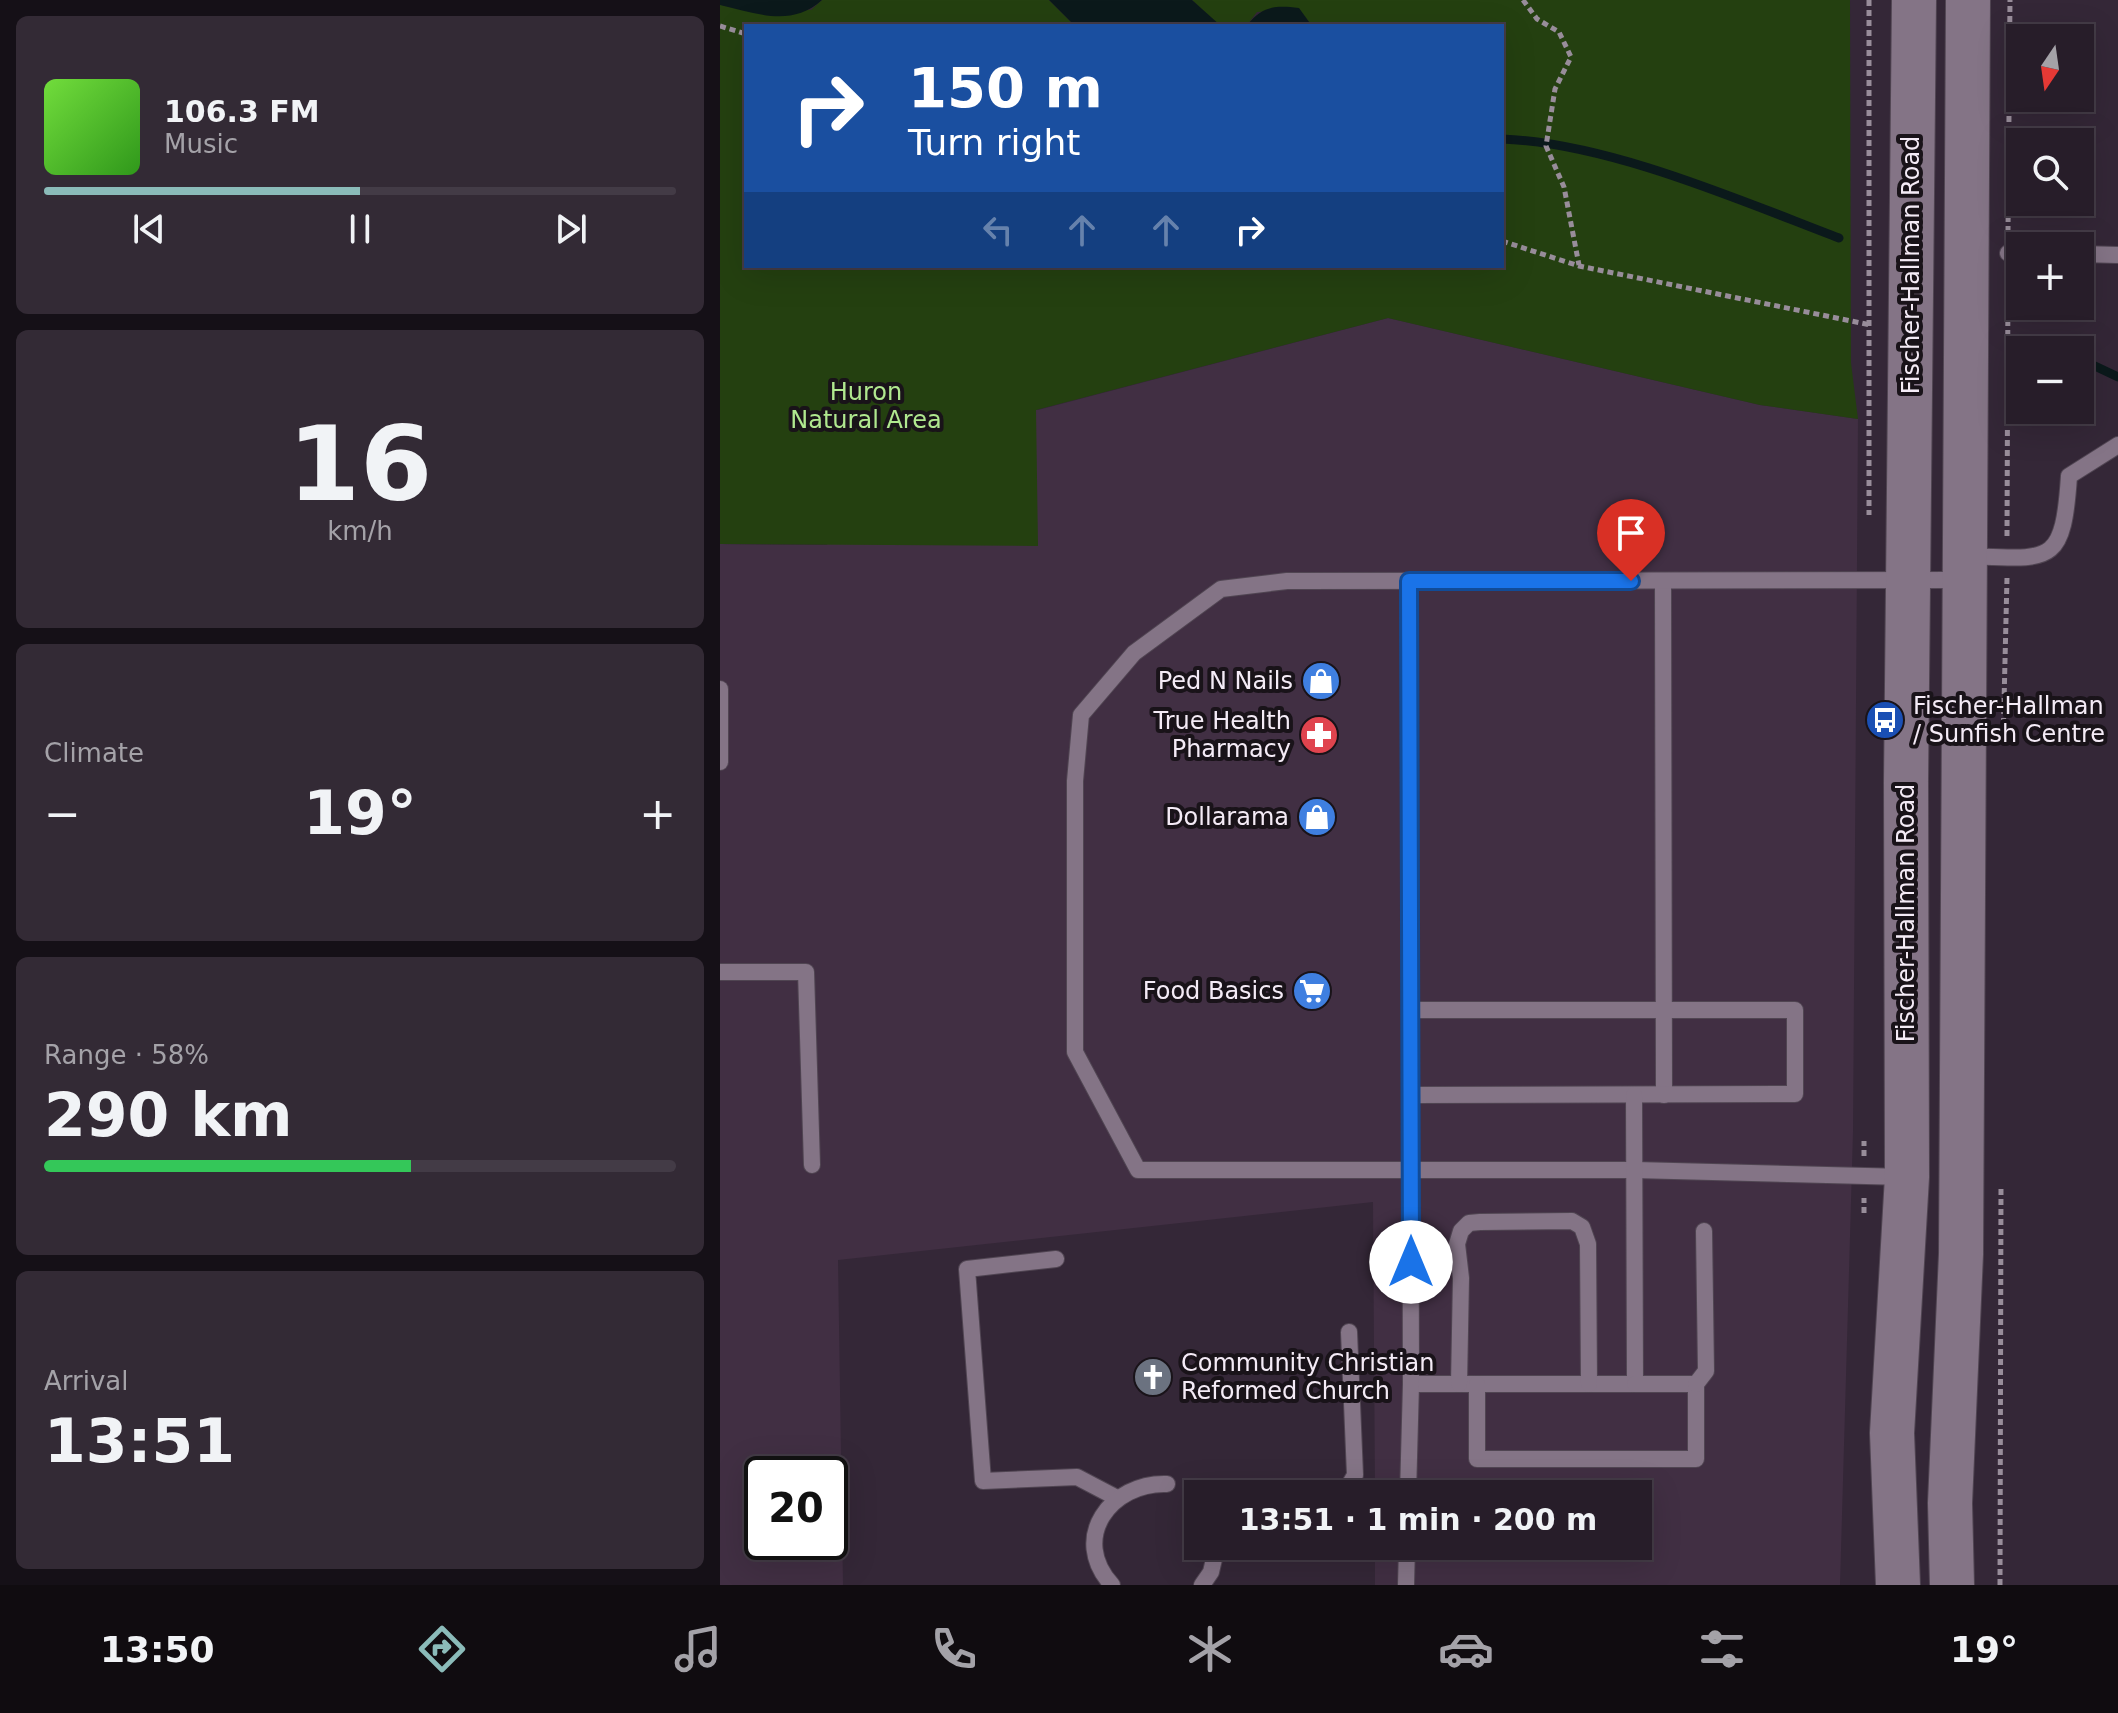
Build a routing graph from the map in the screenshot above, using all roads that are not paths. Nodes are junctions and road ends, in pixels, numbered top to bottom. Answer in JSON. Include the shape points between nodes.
{"nodes":[{"id":1,"x":1914,"y":0,"type":"edge"},
{"id":2,"x":1968,"y":0,"type":"edge"},
{"id":3,"x":2094,"y":254,"type":"edge"},
{"id":4,"x":2118,"y":255,"type":"edge"},
{"id":5,"x":2118,"y":445,"type":"edge"},
{"id":6,"x":1980,"y":565,"type":"junction"},
{"id":7,"x":1909,"y":580,"type":"junction"},
{"id":8,"x":1409,"y":581,"type":"junction"},
{"id":9,"x":1663,"y":581,"type":"junction"},
{"id":10,"x":720,"y":689,"type":"edge"},
{"id":11,"x":720,"y":762,"type":"edge"},
{"id":12,"x":720,"y":972,"type":"edge"},
{"id":13,"x":1410,"y":1010,"type":"junction"},
{"id":14,"x":1664,"y":1010,"type":"junction"},
{"id":15,"x":1410,"y":1095,"type":"junction"},
{"id":16,"x":1634,"y":1095,"type":"junction"},
{"id":17,"x":1664,"y":1095,"type":"junction"},
{"id":18,"x":812,"y":1165,"type":"dead end"},
{"id":19,"x":1411,"y":1170,"type":"junction"},
{"id":20,"x":1635,"y":1170,"type":"junction"},
{"id":21,"x":1907,"y":1177,"type":"junction"},
{"id":22,"x":1704,"y":1231,"type":"dead end"},
{"id":23,"x":1056,"y":1259,"type":"dead end"},
{"id":24,"x":1349,"y":1332,"type":"dead end"},
{"id":25,"x":1411,"y":1384,"type":"junction"},
{"id":26,"x":1459,"y":1384,"type":"junction"},
{"id":27,"x":1477,"y":1384,"type":"junction"},
{"id":28,"x":1589,"y":1384,"type":"junction"},
{"id":29,"x":1635,"y":1384,"type":"junction"},
{"id":30,"x":1696,"y":1384,"type":"junction"},
{"id":31,"x":1352,"y":1480,"type":"edge"},
{"id":32,"x":1408,"y":1480,"type":"edge"},
{"id":33,"x":1167,"y":1484,"type":"dead end"},
{"id":34,"x":1117,"y":1498,"type":"junction"},
{"id":35,"x":1214,"y":1560,"type":"edge"},
{"id":36,"x":1407,"y":1560,"type":"edge"},
{"id":37,"x":1112,"y":1585,"type":"edge"},
{"id":38,"x":1202,"y":1585,"type":"edge"},
{"id":39,"x":1406,"y":1585,"type":"edge"},
{"id":40,"x":1898,"y":1585,"type":"edge"},
{"id":41,"x":1952,"y":1585,"type":"edge"}],
"edges":[{"from":1,"to":7,"type":"main road","name":"Fischer-Hallman Road","via":[[1890,329]]},
{"from":2,"to":6,"type":"main road"},
{"from":3,"to":4,"type":"lane"},
{"from":5,"to":6,"type":"lane","via":[[2069,476],[2066,525],[2055,547],[2035,557]]},
{"from":6,"to":7,"type":"lane"},
{"from":6,"to":41,"type":"main road","via":[[1950,1503]]},
{"from":7,"to":9,"type":"lane"},
{"from":7,"to":21,"type":"main road","name":"Fischer-Hallman Road"},
{"from":8,"to":9,"type":"lane"},
{"from":8,"to":13,"type":"lane"},
{"from":8,"to":19,"type":"lane","via":[[1287,581],[1221,589],[1134,653],[1081,715],[1075,781],[1075,1052],[1138,1170]]},
{"from":9,"to":14,"type":"lane"},
{"from":10,"to":11,"type":"lane"},
{"from":12,"to":18,"type":"lane","via":[[806,972]]},
{"from":13,"to":14,"type":"lane"},
{"from":13,"to":15,"type":"lane"},
{"from":14,"to":17,"type":"lane"},
{"from":14,"to":17,"type":"lane","via":[[1795,1010],[1795,1094]]},
{"from":15,"to":16,"type":"lane"},
{"from":15,"to":19,"type":"lane"},
{"from":16,"to":17,"type":"lane"},
{"from":16,"to":20,"type":"lane"},
{"from":19,"to":20,"type":"lane"},
{"from":19,"to":25,"type":"lane"},
{"from":20,"to":21,"type":"lane"},
{"from":20,"to":29,"type":"lane"},
{"from":21,"to":40,"type":"main road","name":"Fischer-Hallman Road","via":[[1892,1433]]},
{"from":22,"to":30,"type":"lane","via":[[1706,1371]]},
{"from":23,"to":34,"type":"lane","via":[[967,1269],[983,1481],[1077,1477]]},
{"from":24,"to":31,"type":"lane"},
{"from":25,"to":26,"type":"lane"},
{"from":25,"to":32,"type":"lane"},
{"from":26,"to":27,"type":"lane"},
{"from":26,"to":28,"type":"lane","via":[[1461,1231],[1480,1222],[1572,1221],[1582,1227],[1588,1244]]},
{"from":27,"to":28,"type":"lane"},
{"from":27,"to":30,"type":"lane","via":[[1477,1459],[1696,1459]]},
{"from":28,"to":29,"type":"lane"},
{"from":29,"to":30,"type":"lane"},
{"from":33,"to":34,"type":"lane","via":[[1136,1486]]},
{"from":34,"to":37,"type":"lane","via":[[1096,1533],[1099,1565]]},
{"from":35,"to":38,"type":"lane"},
{"from":36,"to":39,"type":"lane"}]}
